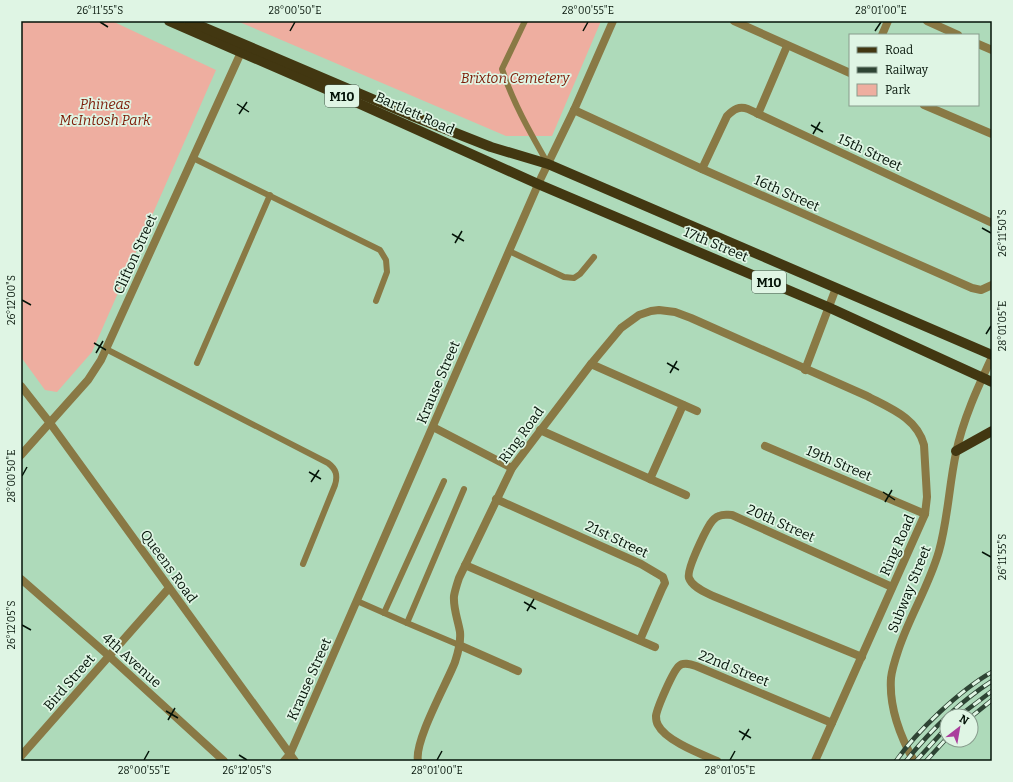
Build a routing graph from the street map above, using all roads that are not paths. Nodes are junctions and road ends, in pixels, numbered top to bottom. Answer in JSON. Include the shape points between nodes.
{"nodes":[{"id":1,"x":169,"y":21,"type":"edge"},
{"id":2,"x":189,"y":21,"type":"edge"},
{"id":3,"x":525,"y":21,"type":"edge"},
{"id":4,"x":613,"y":21,"type":"edge"},
{"id":5,"x":734,"y":21,"type":"edge"},
{"id":6,"x":888,"y":21,"type":"edge"},
{"id":7,"x":927,"y":21,"type":"edge"},
{"id":8,"x":882,"y":34,"type":"edge"},
{"id":9,"x":956,"y":34,"type":"edge"},
{"id":10,"x":979,"y":44,"type":"edge"},
{"id":11,"x":787,"y":46,"type":"junction"},
{"id":12,"x":242,"y":49,"type":"junction"},
{"id":13,"x":992,"y":50,"type":"edge"},
{"id":14,"x":849,"y":73,"type":"edge"},
{"id":15,"x":926,"y":106,"type":"edge"},
{"id":16,"x":574,"y":110,"type":"junction"},
{"id":17,"x":758,"y":114,"type":"junction"},
{"id":18,"x":992,"y":134,"type":"edge"},
{"id":19,"x":193,"y":158,"type":"junction"},
{"id":20,"x":548,"y":164,"type":"junction"},
{"id":21,"x":702,"y":169,"type":"junction"},
{"id":22,"x":538,"y":184,"type":"junction"},
{"id":23,"x":270,"y":195,"type":"junction"},
{"id":24,"x":992,"y":223,"type":"edge"},
{"id":25,"x":509,"y":252,"type":"junction"},
{"id":26,"x":594,"y":257,"type":"dead end"},
{"id":27,"x":992,"y":285,"type":"edge"},
{"id":28,"x":836,"y":288,"type":"junction"},
{"id":29,"x":376,"y":301,"type":"dead end"},
{"id":30,"x":828,"y":307,"type":"junction"},
{"id":31,"x":106,"y":349,"type":"junction"},
{"id":32,"x":992,"y":356,"type":"edge"},
{"id":33,"x":197,"y":362,"type":"dead end"},
{"id":34,"x":591,"y":364,"type":"junction"},
{"id":35,"x":805,"y":370,"type":"junction"},
{"id":36,"x":983,"y":377,"type":"junction"},
{"id":37,"x":992,"y":382,"type":"edge"},
{"id":38,"x":21,"y":386,"type":"edge"},
{"id":39,"x":683,"y":405,"type":"junction"},
{"id":40,"x":697,"y":411,"type":"dead end"},
{"id":41,"x":50,"y":423,"type":"junction"},
{"id":42,"x":433,"y":427,"type":"junction"},
{"id":43,"x":540,"y":430,"type":"junction"},
{"id":44,"x":992,"y":431,"type":"edge"},
{"id":45,"x":765,"y":446,"type":"dead end"},
{"id":46,"x":956,"y":451,"type":"junction"},
{"id":47,"x":21,"y":455,"type":"edge"},
{"id":48,"x":512,"y":468,"type":"junction"},
{"id":49,"x":650,"y":479,"type":"junction"},
{"id":50,"x":444,"y":481,"type":"dead end"},
{"id":51,"x":464,"y":489,"type":"dead end"},
{"id":52,"x":686,"y":495,"type":"dead end"},
{"id":53,"x":496,"y":499,"type":"junction"},
{"id":54,"x":925,"y":514,"type":"junction"},
{"id":55,"x":303,"y":564,"type":"dead end"},
{"id":56,"x":465,"y":565,"type":"junction"},
{"id":57,"x":21,"y":580,"type":"edge"},
{"id":58,"x":892,"y":587,"type":"junction"},
{"id":59,"x":169,"y":588,"type":"junction"},
{"id":60,"x":356,"y":601,"type":"junction"},
{"id":61,"x":384,"y":613,"type":"junction"},
{"id":62,"x":407,"y":623,"type":"junction"},
{"id":63,"x":640,"y":640,"type":"junction"},
{"id":64,"x":460,"y":645,"type":"junction"},
{"id":65,"x":655,"y":647,"type":"dead end"},
{"id":66,"x":109,"y":656,"type":"junction"},
{"id":67,"x":862,"y":657,"type":"junction"},
{"id":68,"x":518,"y":671,"type":"dead end"},
{"id":69,"x":832,"y":723,"type":"junction"},
{"id":70,"x":21,"y":756,"type":"edge"},
{"id":71,"x":293,"y":758,"type":"edge"},
{"id":72,"x":224,"y":761,"type":"edge"},
{"id":73,"x":284,"y":761,"type":"edge"},
{"id":74,"x":418,"y":761,"type":"edge"},
{"id":75,"x":717,"y":761,"type":"edge"},
{"id":76,"x":815,"y":761,"type":"edge"},
{"id":77,"x":914,"y":761,"type":"edge"}],
"edges":[{"from":1,"to":12,"type":"main road","name":"Bartlett Road","number":"M10"},
{"from":2,"to":12,"type":"main road","name":"Bartlett Road","number":"M10"},
{"from":3,"to":20,"type":"lane","via":[[502,69],[523,120]]},
{"from":4,"to":16,"type":"street","name":"Krause Street"},
{"from":5,"to":11,"type":"street"},
{"from":6,"to":8,"type":"street"},
{"from":7,"to":9,"type":"street"},
{"from":10,"to":13,"type":"street"},
{"from":11,"to":14,"type":"street"},
{"from":11,"to":17,"type":"street"},
{"from":12,"to":19,"type":"street","name":"Clifton Street"},
{"from":12,"to":20,"type":"main road","name":"Bartlett Road","number":"M10","via":[[491,147]]},
{"from":12,"to":22,"type":"main road","name":"Bartlett Road","number":"M10"},
{"from":15,"to":18,"type":"street"},
{"from":16,"to":20,"type":"street","name":"Krause Street"},
{"from":16,"to":21,"type":"street","name":"16th Street"},
{"from":17,"to":21,"type":"street","name":"15th Street","via":[[743,107],[732,111],[727,116]]},
{"from":17,"to":24,"type":"street","name":"15th Street"},
{"from":19,"to":23,"type":"lane"},
{"from":19,"to":31,"type":"street","name":"Clifton Street"},
{"from":20,"to":22,"type":"street","name":"Krause Street"},
{"from":20,"to":28,"type":"main road","name":"17th Street","number":"M10"},
{"from":21,"to":27,"type":"street","name":"16th Street","via":[[972,288],[981,290]]},
{"from":22,"to":25,"type":"street","name":"Krause Street"},
{"from":22,"to":30,"type":"main road","name":"17th Street","number":"M10"},
{"from":23,"to":29,"type":"lane","via":[[380,250],[386,260],[387,272]]},
{"from":23,"to":33,"type":"lane"},
{"from":25,"to":26,"type":"lane","via":[[564,277],[574,278]]},
{"from":25,"to":42,"type":"street","name":"Krause Street"},
{"from":28,"to":30,"type":"street"},
{"from":28,"to":32,"type":"main road","name":"17th Street","number":"M10"},
{"from":30,"to":35,"type":"street"},
{"from":30,"to":36,"type":"main road","name":"17th Street","number":"M10"},
{"from":31,"to":41,"type":"street","name":"Clifton Street","via":[[88,380]]},
{"from":31,"to":55,"type":"lane","via":[[333,467],[336,485]]},
{"from":32,"to":36,"type":"street","name":"Subway Street"},
{"from":34,"to":35,"type":"street","name":"Ring Road","via":[[628,322],[639,315],[659,310],[692,318]]},
{"from":34,"to":39,"type":"street"},
{"from":34,"to":43,"type":"street","name":"Ring Road"},
{"from":35,"to":54,"type":"street","name":"Ring Road","via":[[891,408],[916,428],[924,445],[927,497]]},
{"from":36,"to":37,"type":"main road","name":"17th Street","number":"M10"},
{"from":36,"to":46,"type":"street","name":"Subway Street","via":[[967,414]]},
{"from":38,"to":41,"type":"street","name":"Queens Road"},
{"from":39,"to":40,"type":"street"},
{"from":39,"to":49,"type":"street"},
{"from":41,"to":47,"type":"street","name":"Clifton Street"},
{"from":41,"to":59,"type":"street","name":"Queens Road"},
{"from":42,"to":48,"type":"street"},
{"from":42,"to":60,"type":"street","name":"Krause Street"},
{"from":43,"to":48,"type":"street","name":"Ring Road"},
{"from":43,"to":49,"type":"street"},
{"from":44,"to":46,"type":"main road"},
{"from":45,"to":54,"type":"street","name":"19th Street"},
{"from":46,"to":77,"type":"street","name":"Subway Street","via":[[939,551],[901,642],[891,678],[893,709]]},
{"from":48,"to":53,"type":"street","name":"Ring Road"},
{"from":49,"to":52,"type":"street"},
{"from":50,"to":61,"type":"lane"},
{"from":51,"to":62,"type":"lane"},
{"from":53,"to":56,"type":"street","name":"Ring Road"},
{"from":53,"to":63,"type":"street","name":"21st Street","via":[[663,576],[662,589]]},
{"from":54,"to":58,"type":"street","name":"Ring Road"},
{"from":56,"to":63,"type":"street"},
{"from":56,"to":64,"type":"street","name":"Ring Road","via":[[454,596]]},
{"from":57,"to":66,"type":"street","name":"4th Avenue"},
{"from":58,"to":67,"type":"street","name":"Ring Road"},
{"from":58,"to":67,"type":"street","name":"20th Street","via":[[732,515],[724,514],[711,522],[694,556],[688,577],[695,585],[713,596]]},
{"from":59,"to":66,"type":"street","name":"Bird Street"},
{"from":59,"to":71,"type":"street","name":"Queens Road"},
{"from":60,"to":61,"type":"lane"},
{"from":60,"to":71,"type":"street","name":"Krause Street"},
{"from":61,"to":62,"type":"lane"},
{"from":62,"to":64,"type":"lane"},
{"from":63,"to":65,"type":"street"},
{"from":64,"to":68,"type":"street"},
{"from":64,"to":74,"type":"street","name":"Ring Road","via":[[424,732],[418,750]]},
{"from":66,"to":70,"type":"street","name":"Bird Street"},
{"from":66,"to":72,"type":"street","name":"4th Avenue"},
{"from":67,"to":69,"type":"street","name":"Ring Road"},
{"from":69,"to":75,"type":"street","name":"22nd Street","via":[[696,666],[682,664],[676,669],[657,712],[658,726],[675,742]]},
{"from":69,"to":76,"type":"street","name":"Ring Road"},
{"from":71,"to":73,"type":"street","name":"Krause Street"}]}
